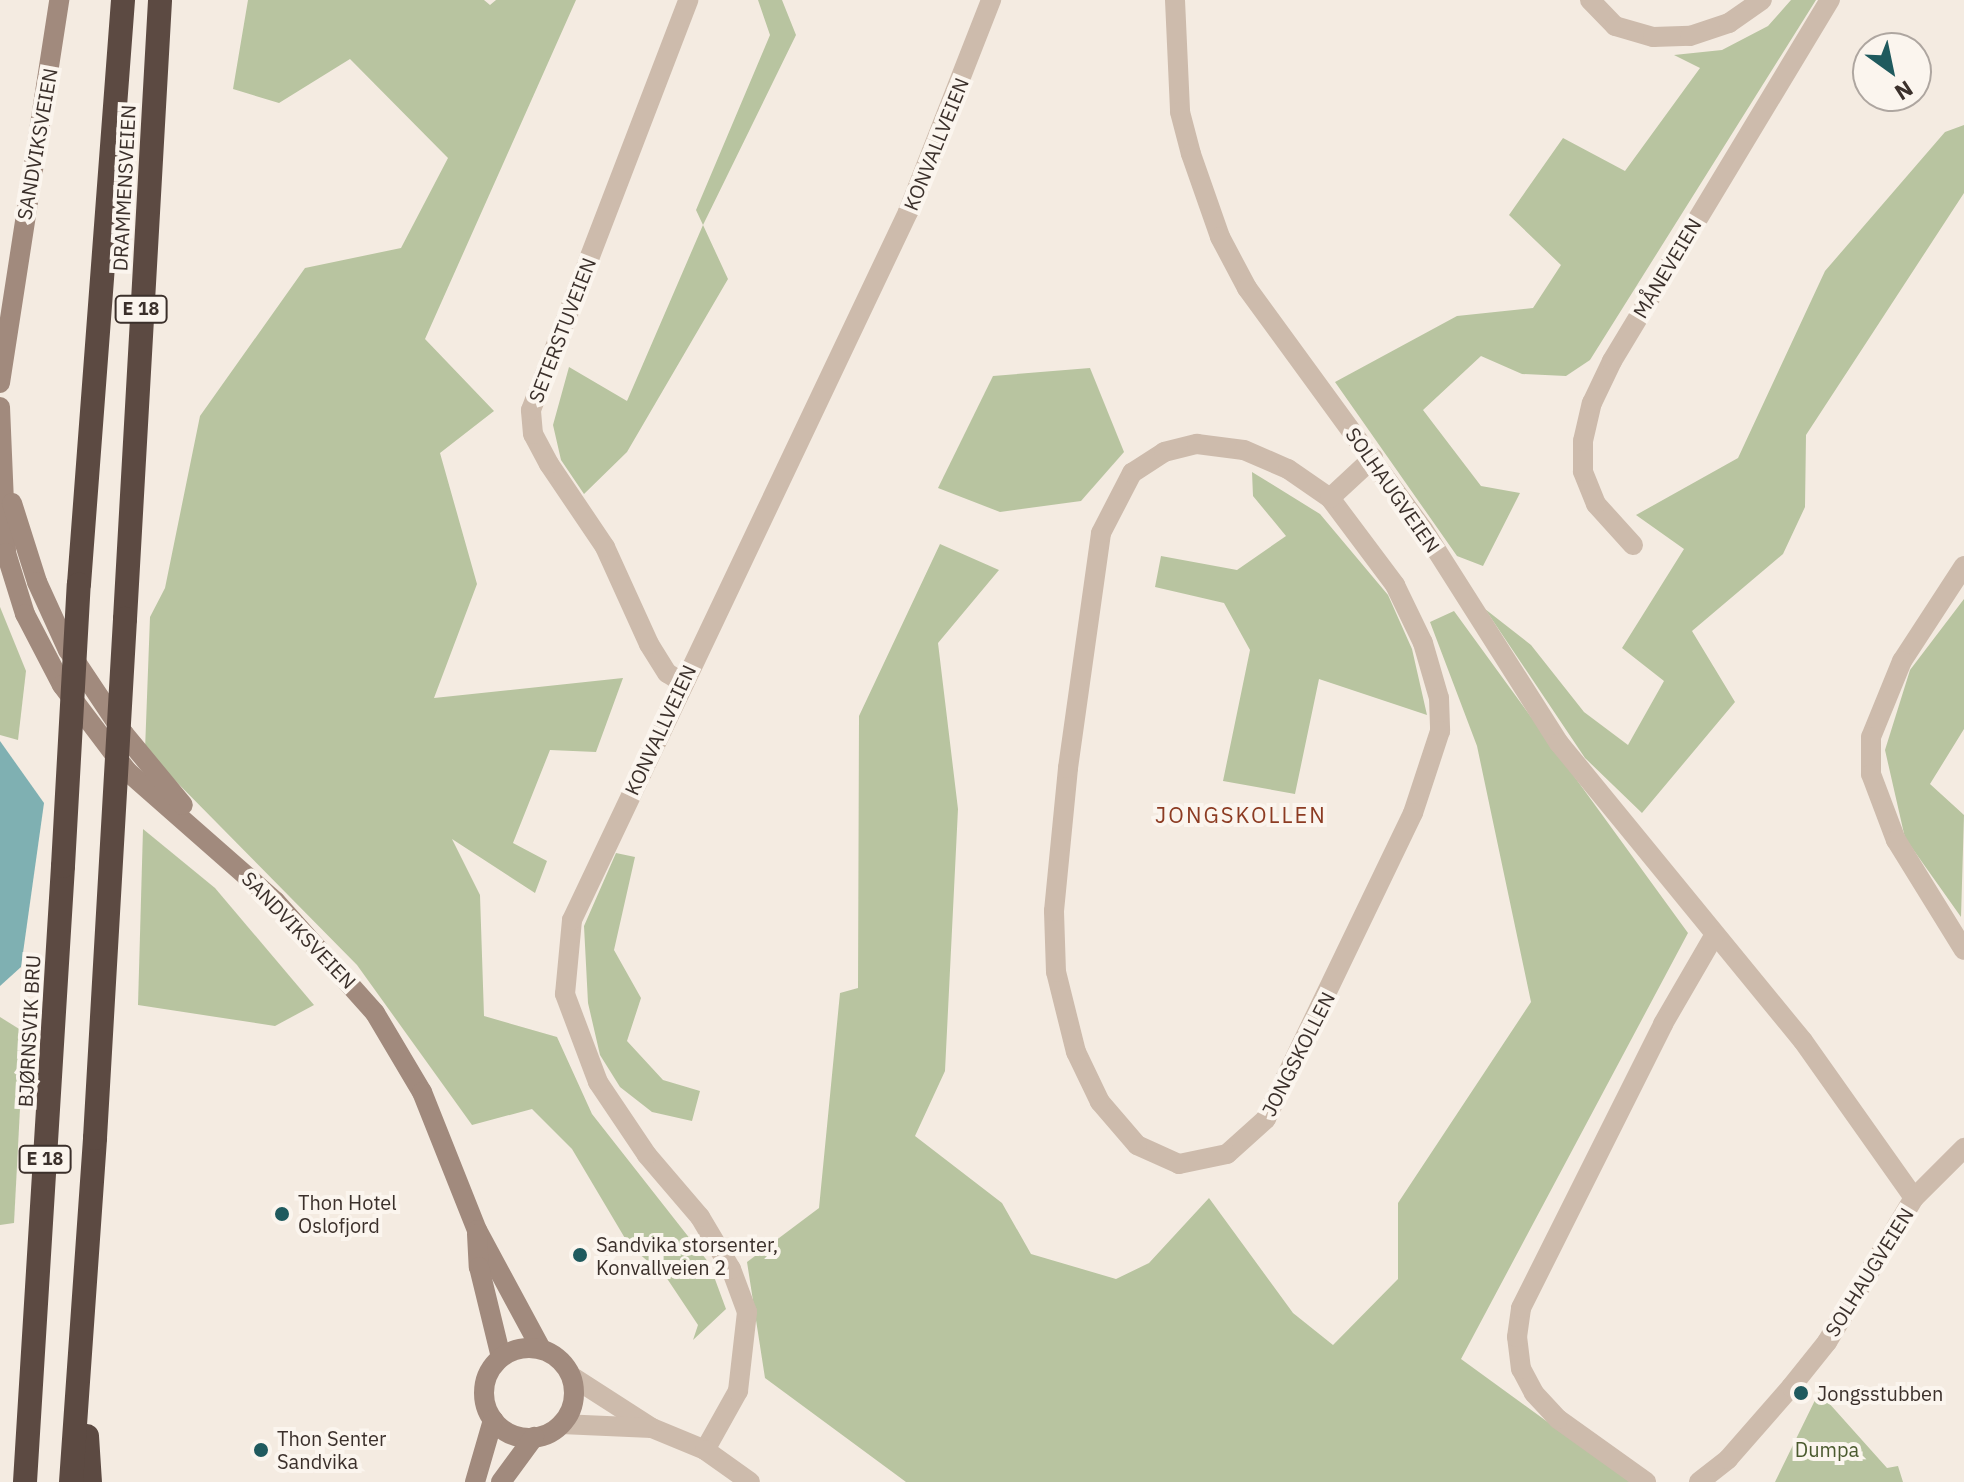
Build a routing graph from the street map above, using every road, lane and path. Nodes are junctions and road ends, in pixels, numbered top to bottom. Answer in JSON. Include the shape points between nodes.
{"nodes":[{"id":1,"x":59,"y":0,"type":"edge"},
{"id":2,"x":123,"y":0,"type":"edge"},
{"id":3,"x":160,"y":0,"type":"edge"},
{"id":4,"x":688,"y":0,"type":"edge"},
{"id":5,"x":991,"y":0,"type":"edge"},
{"id":6,"x":1175,"y":0,"type":"edge"},
{"id":7,"x":1590,"y":0,"type":"edge"},
{"id":8,"x":1762,"y":0,"type":"edge"},
{"id":9,"x":1830,"y":0,"type":"edge"},
{"id":10,"x":0,"y":383,"type":"edge"},
{"id":11,"x":0,"y":407,"type":"edge"},
{"id":12,"x":1373,"y":458,"type":"junction"},
{"id":13,"x":1330,"y":498,"type":"junction"},
{"id":14,"x":1633,"y":545,"type":"dead end"},
{"id":15,"x":1964,"y":566,"type":"edge"},
{"id":16,"x":79,"y":584,"type":"joint"},
{"id":17,"x":682,"y":682,"type":"junction"},
{"id":18,"x":1714,"y":936,"type":"junction"},
{"id":19,"x":1964,"y":950,"type":"edge"},
{"id":20,"x":1964,"y":1148,"type":"edge"},
{"id":21,"x":1914,"y":1198,"type":"junction"},
{"id":22,"x":477,"y":1230,"type":"junction"},
{"id":23,"x":541,"y":1349,"type":"junction"},
{"id":24,"x":501,"y":1357,"type":"junction"},
{"id":25,"x":571,"y":1376,"type":"junction"},
{"id":26,"x":493,"y":1420,"type":"junction"},
{"id":27,"x":561,"y":1424,"type":"junction"},
{"id":28,"x":652,"y":1428,"type":"junction"},
{"id":29,"x":534,"y":1437,"type":"junction"},
{"id":30,"x":705,"y":1450,"type":"junction"},
{"id":31,"x":27,"y":1453,"type":"junction"},
{"id":32,"x":81,"y":1455,"type":"junction"},
{"id":33,"x":14,"y":1482,"type":"edge"},
{"id":34,"x":25,"y":1482,"type":"edge"},
{"id":35,"x":71,"y":1482,"type":"edge"},
{"id":36,"x":90,"y":1482,"type":"edge"},
{"id":37,"x":475,"y":1482,"type":"edge"},
{"id":38,"x":501,"y":1482,"type":"edge"},
{"id":39,"x":750,"y":1482,"type":"edge"},
{"id":40,"x":1646,"y":1482,"type":"edge"},
{"id":41,"x":1699,"y":1482,"type":"edge"}],
"edges":[{"from":1,"to":10,"type":"main road","name":"SANDVIKSVEIEN"},
{"from":2,"to":16,"type":"highway","name":"DRAMMENSVEIEN","number":"E 18"},
{"from":3,"to":32,"type":"highway","name":"DRAMMENSVEIEN","number":"E 18","bridge":true},
{"from":4,"to":17,"type":"street","name":"SETERSTUVEIEN","via":[[531,410],[533,434],[549,464],[605,547],[649,644],[667,673]]},
{"from":5,"to":17,"type":"street","name":"KONVALLVEIEN","via":[[908,212]]},
{"from":6,"to":12,"type":"street","name":"SOLHAUGVEIEN","via":[[1180,112],[1220,237],[1277,335]]},
{"from":7,"to":8,"type":"street","via":[[1615,26],[1653,37],[1690,36],[1729,23]]},
{"from":9,"to":14,"type":"street","name":"MÅNEVEIEN","via":[[1612,361],[1592,403],[1583,471],[1596,504]]},
{"from":11,"to":22,"type":"main road","name":"SANDVIKSVEIEN","via":[[3,476],[34,574],[68,650],[132,745],[220,849],[318,944],[375,1013],[434,1118]]},
{"from":12,"to":13,"type":"street"},
{"from":12,"to":18,"type":"street","name":"SOLHAUGVEIEN","via":[[1559,743]]},
{"from":13,"to":13,"type":"street","name":"JONGSKOLLEN","via":[[1288,469],[1244,450],[1197,444],[1164,452],[1132,473],[1115,500],[1092,572],[1054,911],[1056,972],[1076,1052],[1100,1102],[1137,1145],[1179,1164],[1227,1154],[1266,1119],[1406,827],[1440,731],[1439,698],[1423,643],[1395,585]]},
{"from":15,"to":19,"type":"street","via":[[1902,661],[1871,737],[1871,774],[1887,820]]},
{"from":16,"to":31,"type":"highway","name":"BJØRNSVIK BRU","number":"E 18","bridge":true},
{"from":17,"to":30,"type":"street","name":"KONVALLVEIEN","via":[[572,920],[565,994],[598,1082],[647,1155],[700,1217],[731,1269],[747,1312],[738,1391]]},
{"from":18,"to":21,"type":"street","name":"SOLHAUGVEIEN","via":[[1803,1041]]},
{"from":18,"to":40,"type":"street","via":[[1663,1024],[1521,1308],[1517,1337],[1521,1369],[1534,1393],[1558,1419]]},
{"from":20,"to":21,"type":"street"},
{"from":21,"to":41,"type":"street","name":"SOLHAUGVEIEN","via":[[1827,1342],[1728,1459]]},
{"from":22,"to":23,"type":"main road","name":"SANDVIKSVEIEN"},
{"from":22,"to":24,"type":"main road","name":"SANDVIKSVEIEN","via":[[479,1267]]},
{"from":23,"to":24,"type":"main road","via":[[520,1349]]},
{"from":23,"to":25,"type":"main road","via":[[559,1359]]},
{"from":24,"to":26,"type":"main road","via":[[484,1388]]},
{"from":25,"to":27,"type":"main road","via":[[573,1402]]},
{"from":25,"to":28,"type":"street"},
{"from":26,"to":29,"type":"main road","via":[[511,1435]]},
{"from":26,"to":37,"type":"main road"},
{"from":27,"to":28,"type":"street"},
{"from":27,"to":29,"type":"main road"},
{"from":28,"to":30,"type":"street"},
{"from":29,"to":38,"type":"main road"},
{"from":30,"to":39,"type":"street"},
{"from":31,"to":33,"type":"highway","number":"E 18"},
{"from":31,"to":34,"type":"highway","name":"BJØRNSVIK BRU","number":"E 18"},
{"from":32,"to":35,"type":"highway","number":"E 18"},
{"from":32,"to":36,"type":"highway","number":"E 18"}]}
